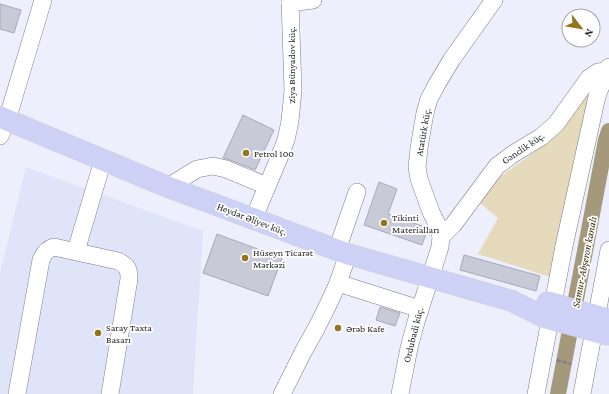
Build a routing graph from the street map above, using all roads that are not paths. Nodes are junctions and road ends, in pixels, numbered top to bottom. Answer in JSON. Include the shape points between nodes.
{"nodes":[{"id":1,"x":43,"y":0,"type":"edge"},
{"id":2,"x":313,"y":0,"type":"edge"},
{"id":3,"x":494,"y":0,"type":"edge"},
{"id":4,"x":290,"y":1,"type":"edge"},
{"id":5,"x":608,"y":69,"type":"edge"},
{"id":6,"x":2,"y":125,"type":"edge"},
{"id":7,"x":103,"y":160,"type":"junction"},
{"id":8,"x":267,"y":186,"type":"junction"},
{"id":9,"x":168,"y":187,"type":"junction"},
{"id":10,"x":357,"y":192,"type":"dead end"},
{"id":11,"x":253,"y":220,"type":"junction"},
{"id":12,"x":441,"y":237,"type":"junction"},
{"id":13,"x":609,"y":250,"type":"edge"},
{"id":14,"x":76,"y":251,"type":"junction"},
{"id":15,"x":342,"y":252,"type":"junction"},
{"id":16,"x":430,"y":277,"type":"junction"},
{"id":17,"x":338,"y":283,"type":"junction"},
{"id":18,"x":420,"y":309,"type":"junction"},
{"id":19,"x":545,"y":310,"type":"junction"},
{"id":20,"x":609,"y":320,"type":"edge"},
{"id":21,"x":609,"y":335,"type":"edge"},
{"id":22,"x":17,"y":394,"type":"edge"},
{"id":23,"x":110,"y":394,"type":"edge"},
{"id":24,"x":282,"y":394,"type":"edge"},
{"id":25,"x":400,"y":394,"type":"edge"},
{"id":26,"x":536,"y":394,"type":"edge"},
{"id":27,"x":582,"y":394,"type":"edge"}],
"edges":[{"from":1,"to":6,"type":"street"},
{"from":2,"to":4,"type":"street"},
{"from":3,"to":12,"type":"street","name":"Atatürk küç.","via":[[452,59],[429,99],[425,113],[417,167]]},
{"from":4,"to":8,"type":"street","name":"Ziya Bünyadov küç.","via":[[293,91],[290,121],[282,152]]},
{"from":5,"to":12,"type":"street","name":"Gənclik küç.","via":[[589,78],[556,124],[497,166]]},
{"from":5,"to":26,"type":"street","via":[[597,96],[564,246]]},
{"from":6,"to":7,"type":"main road","name":"Heydər Əliyev küç."},
{"from":7,"to":9,"type":"main road","name":"Heydər Əliyev küç."},
{"from":7,"to":14,"type":"street"},
{"from":8,"to":9,"type":"street","via":[[213,166],[197,170]]},
{"from":8,"to":11,"type":"street","name":"Ziya Bünyadov küç."},
{"from":9,"to":11,"type":"main road","name":"Heydər Əliyev küç."},
{"from":10,"to":15,"type":"street"},
{"from":11,"to":15,"type":"main road","name":"Heydər Əliyev küç."},
{"from":12,"to":16,"type":"street"},
{"from":13,"to":27,"type":"street"},
{"from":14,"to":22,"type":"street","via":[[54,247],[43,254]]},
{"from":14,"to":23,"type":"street","via":[[118,261],[125,264],[129,271]]},
{"from":15,"to":16,"type":"main road","name":"Heydər Əliyev küç."},
{"from":15,"to":17,"type":"street"},
{"from":16,"to":18,"type":"street","name":"Ordubadi küç."},
{"from":16,"to":19,"type":"main road","name":"Heydər Əliyev küç."},
{"from":17,"to":18,"type":"street"},
{"from":17,"to":24,"type":"street"},
{"from":18,"to":25,"type":"street","name":"Ordubadi küç."},
{"from":19,"to":20,"type":"main road","bridge":true},
{"from":19,"to":21,"type":"main road","bridge":true}]}
